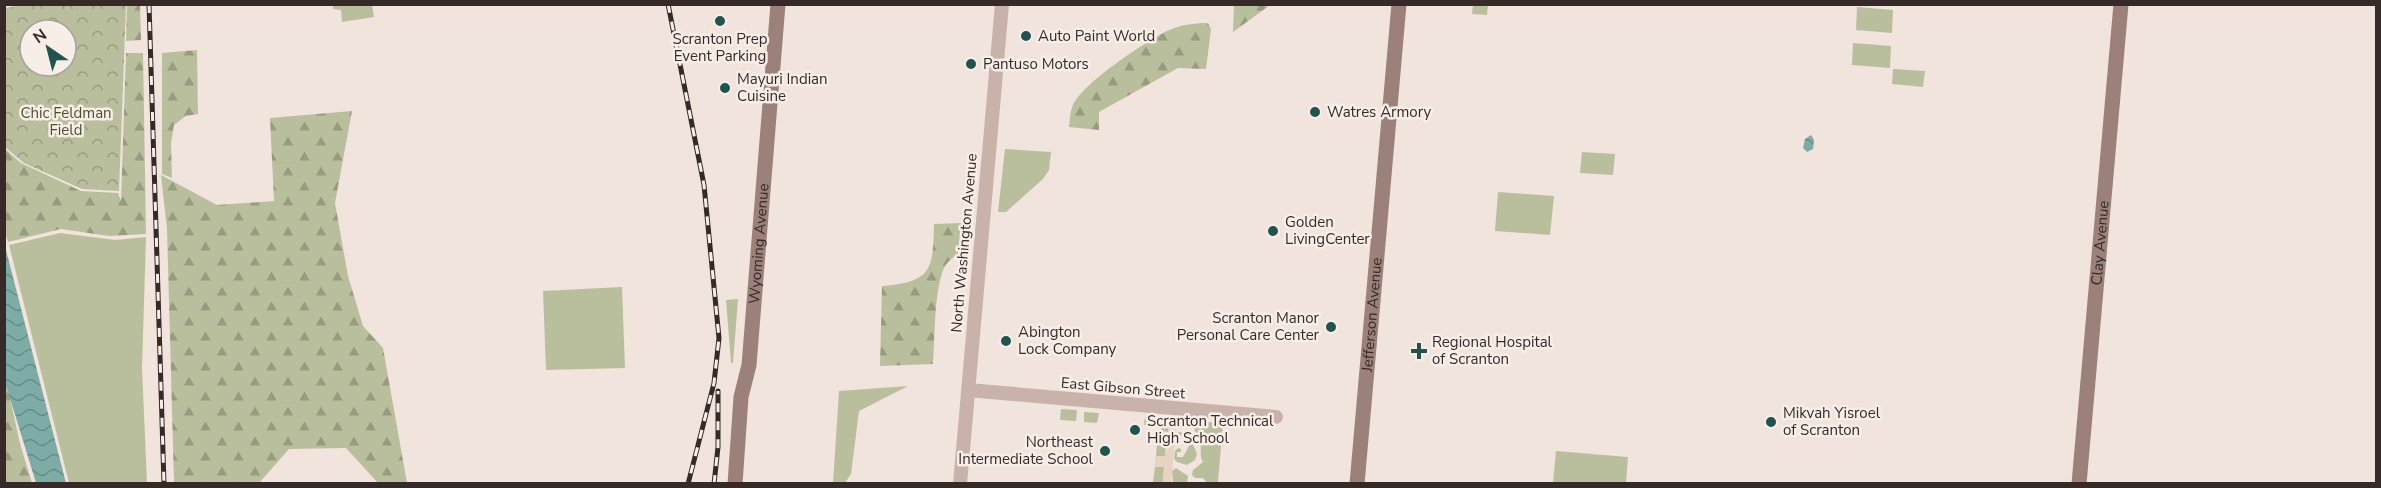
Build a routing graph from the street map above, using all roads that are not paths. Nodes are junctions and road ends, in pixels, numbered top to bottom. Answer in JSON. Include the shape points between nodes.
{"nodes":[{"id":1,"x":778,"y":4,"type":"edge"},
{"id":2,"x":1002,"y":4,"type":"edge"},
{"id":3,"x":1399,"y":4,"type":"edge"},
{"id":4,"x":2121,"y":4,"type":"edge"},
{"id":5,"x":968,"y":390,"type":"junction"},
{"id":6,"x":1276,"y":417,"type":"dead end"},
{"id":7,"x":735,"y":483,"type":"edge"},
{"id":8,"x":960,"y":483,"type":"edge"},
{"id":9,"x":1357,"y":483,"type":"edge"},
{"id":10,"x":2079,"y":483,"type":"edge"}],
"edges":[{"from":1,"to":7,"type":"main road","name":"Wyoming Avenue","via":[[749,365],[741,397]]},
{"from":2,"to":5,"type":"street","name":"North Washington Avenue"},
{"from":3,"to":9,"type":"main road","name":"Jefferson Avenue"},
{"from":4,"to":10,"type":"main road","name":"Clay Avenue"},
{"from":5,"to":6,"type":"street","name":"East Gibson Street"},
{"from":5,"to":8,"type":"street","name":"North Washington Avenue"}]}
